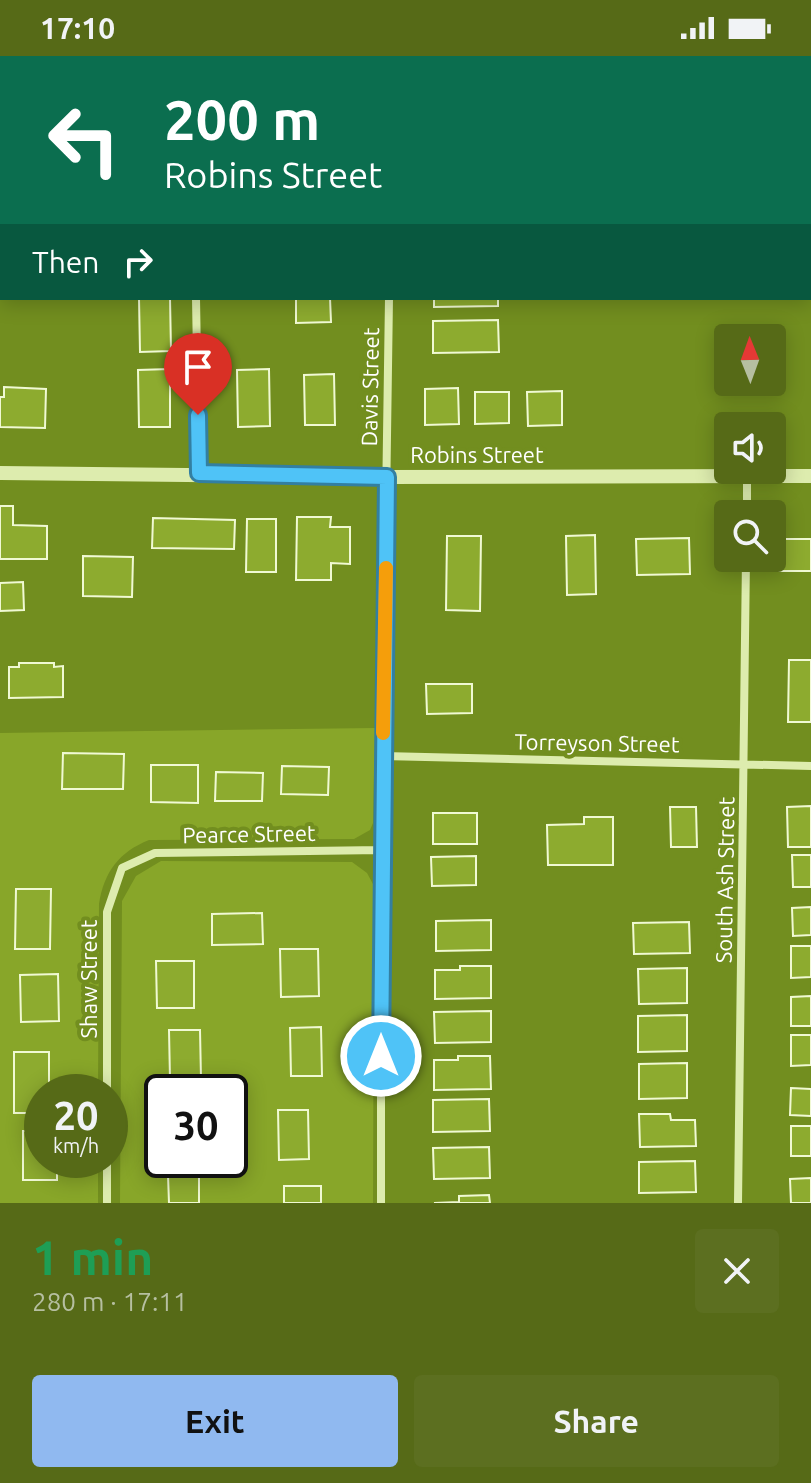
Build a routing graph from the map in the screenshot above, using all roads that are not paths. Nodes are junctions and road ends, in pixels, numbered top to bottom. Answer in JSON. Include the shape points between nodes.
{"nodes":[{"id":1,"x":196,"y":300,"type":"edge"},
{"id":2,"x":389,"y":300,"type":"edge"},
{"id":3,"x":0,"y":473,"type":"edge"},
{"id":4,"x":199,"y":473,"type":"junction"},
{"id":5,"x":714,"y":475,"type":"edge"},
{"id":6,"x":786,"y":476,"type":"edge"},
{"id":7,"x":811,"y":476,"type":"edge"},
{"id":8,"x":387,"y":477,"type":"junction"},
{"id":9,"x":746,"y":572,"type":"edge"},
{"id":10,"x":383,"y":756,"type":"junction"},
{"id":11,"x":745,"y":765,"type":"junction"},
{"id":12,"x":811,"y":766,"type":"edge"},
{"id":13,"x":381,"y":850,"type":"junction"},
{"id":14,"x":122,"y":868,"type":"joint"},
{"id":15,"x":107,"y":1074,"type":"edge"},
{"id":16,"x":107,"y":1178,"type":"edge"},
{"id":17,"x":107,"y":1203,"type":"edge"},
{"id":18,"x":381,"y":1203,"type":"edge"},
{"id":19,"x":738,"y":1203,"type":"edge"}],
"edges":[{"from":1,"to":4,"type":"street"},
{"from":2,"to":8,"type":"street","name":"Davis Street"},
{"from":3,"to":4,"type":"street","name":"Robins Street"},
{"from":4,"to":8,"type":"street","name":"Robins Street"},
{"from":5,"to":8,"type":"street","name":"Robins Street"},
{"from":6,"to":7,"type":"street","name":"Robins Street"},
{"from":8,"to":10,"type":"street","name":"Davis Street"},
{"from":9,"to":11,"type":"street","name":"South Ash Street"},
{"from":10,"to":11,"type":"street","name":"Torreyson Street"},
{"from":10,"to":13,"type":"street","name":"Davis Street"},
{"from":11,"to":12,"type":"street","name":"Torreyson Street"},
{"from":11,"to":19,"type":"street","name":"South Ash Street"},
{"from":13,"to":14,"type":"street","name":"Pearce Street","via":[[155,853]]},
{"from":13,"to":18,"type":"street","name":"Davis Street"},
{"from":14,"to":15,"type":"street","name":"Shaw Street","via":[[107,912]]},
{"from":16,"to":17,"type":"street"}]}
